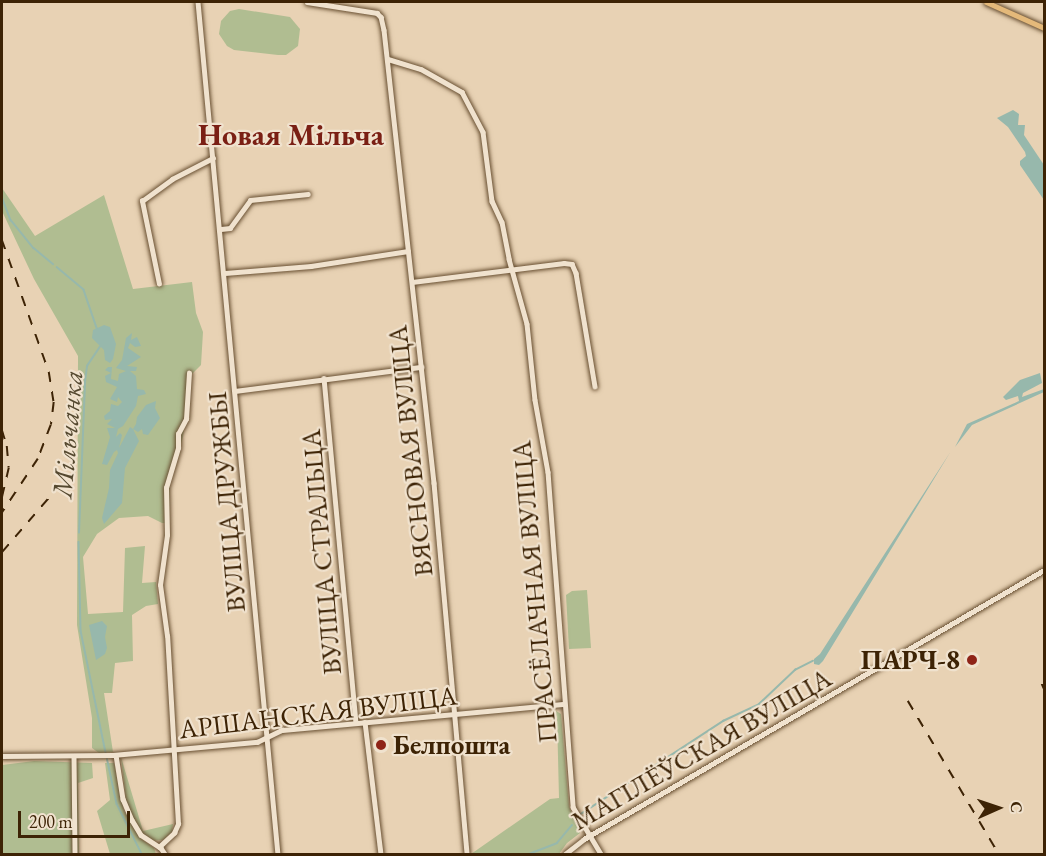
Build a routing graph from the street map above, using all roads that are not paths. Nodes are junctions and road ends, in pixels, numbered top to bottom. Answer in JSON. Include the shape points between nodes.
{"nodes":[{"id":1,"x":198,"y":2,"type":"edge"},
{"id":2,"x":307,"y":2,"type":"edge"},
{"id":3,"x":986,"y":2,"type":"edge"},
{"id":4,"x":1044,"y":28,"type":"edge"},
{"id":5,"x":388,"y":59,"type":"junction"},
{"id":6,"x":213,"y":158,"type":"junction"},
{"id":7,"x":308,"y":194,"type":"dead end"},
{"id":8,"x":220,"y":229,"type":"junction"},
{"id":9,"x":408,"y":251,"type":"junction"},
{"id":10,"x":513,"y":270,"type":"junction"},
{"id":11,"x":225,"y":273,"type":"junction"},
{"id":12,"x":412,"y":282,"type":"junction"},
{"id":13,"x":159,"y":284,"type":"dead end"},
{"id":14,"x":421,"y":367,"type":"junction"},
{"id":15,"x":189,"y":374,"type":"dead end"},
{"id":16,"x":324,"y":378,"type":"junction"},
{"id":17,"x":595,"y":386,"type":"dead end"},
{"id":18,"x":235,"y":391,"type":"junction"},
{"id":19,"x":1044,"y":570,"type":"edge"},
{"id":20,"x":563,"y":704,"type":"junction"},
{"id":21,"x":454,"y":713,"type":"junction"},
{"id":22,"x":365,"y":722,"type":"junction"},
{"id":23,"x":356,"y":723,"type":"junction"},
{"id":24,"x":268,"y":736,"type":"junction"},
{"id":25,"x":172,"y":750,"type":"junction"},
{"id":26,"x":115,"y":755,"type":"junction"},
{"id":27,"x":2,"y":756,"type":"edge"},
{"id":28,"x":74,"y":756,"type":"junction"},
{"id":29,"x":590,"y":835,"type":"junction"},
{"id":30,"x":159,"y":847,"type":"junction"},
{"id":31,"x":75,"y":855,"type":"edge"},
{"id":32,"x":165,"y":855,"type":"edge"},
{"id":33,"x":278,"y":855,"type":"edge"},
{"id":34,"x":381,"y":855,"type":"edge"},
{"id":35,"x":467,"y":855,"type":"edge"},
{"id":36,"x":565,"y":855,"type":"edge"},
{"id":37,"x":601,"y":855,"type":"edge"}],
"edges":[{"from":1,"to":6,"type":"street","name":"ВУЛІЦА ДРУЖБЫ"},
{"from":2,"to":5,"type":"street","name":"ВЯСНОВАЯ ВУЛІЦА","via":[[380,15]]},
{"from":3,"to":4,"type":"main road"},
{"from":5,"to":9,"type":"street","name":"ВЯСНОВАЯ ВУЛІЦА"},
{"from":5,"to":10,"type":"street","name":"ПРАСЁЛАЧНАЯ ВУЛІЦА","via":[[421,69],[462,92],[468,100],[483,132],[492,201],[502,222]]},
{"from":6,"to":8,"type":"street","name":"ВУЛІЦА ДРУЖБЫ"},
{"from":6,"to":13,"type":"street","via":[[172,179],[142,201]]},
{"from":7,"to":8,"type":"street","via":[[250,200],[230,228]]},
{"from":8,"to":11,"type":"street","name":"ВУЛІЦА ДРУЖБЫ"},
{"from":9,"to":11,"type":"street","via":[[311,266]]},
{"from":9,"to":12,"type":"street","name":"ВЯСНОВАЯ ВУЛІЦА"},
{"from":10,"to":12,"type":"street"},
{"from":10,"to":17,"type":"street","via":[[572,264]]},
{"from":10,"to":20,"type":"street","name":"ПРАСЁЛАЧНАЯ ВУЛІЦА","via":[[527,324],[552,503]]},
{"from":11,"to":18,"type":"street","name":"ВУЛІЦА ДРУЖБЫ"},
{"from":12,"to":14,"type":"street","name":"ВЯСНОВАЯ ВУЛІЦА"},
{"from":14,"to":16,"type":"street"},
{"from":14,"to":21,"type":"street","name":"ВЯСНОВАЯ ВУЛІЦА"},
{"from":15,"to":25,"type":"street","via":[[186,419],[178,434],[178,448],[166,488],[167,535],[160,585],[167,636]]},
{"from":16,"to":18,"type":"street"},
{"from":16,"to":23,"type":"street","name":"ВУЛІЦА СТРАЛЬЦА"},
{"from":18,"to":24,"type":"street","name":"ВУЛІЦА ДРУЖБЫ"},
{"from":19,"to":29,"type":"street","name":"МАГІЛЁЎСКАЯ ВУЛІЦА"},
{"from":20,"to":21,"type":"street","name":"АРШАНСКАЯ ВУЛІЦА"},
{"from":20,"to":29,"type":"street","name":"ПРАСЁЛАЧНАЯ ВУЛІЦА","via":[[573,807]]},
{"from":21,"to":22,"type":"street","name":"АРШАНСКАЯ ВУЛІЦА"},
{"from":21,"to":35,"type":"street","name":"ВЯСНОВАЯ ВУЛІЦА"},
{"from":22,"to":23,"type":"street","name":"АРШАНСКАЯ ВУЛІЦА"},
{"from":22,"to":34,"type":"street"},
{"from":23,"to":24,"type":"street","name":"АРШАНСКАЯ ВУЛІЦА","via":[[278,730]]},
{"from":24,"to":25,"type":"street","name":"АРШАНСКАЯ ВУЛІЦА","via":[[257,742]]},
{"from":24,"to":33,"type":"street","name":"ВУЛІЦА ДРУЖБЫ"},
{"from":25,"to":26,"type":"street","name":"АРШАНСКАЯ ВУЛІЦА"},
{"from":25,"to":30,"type":"street","via":[[178,824]]},
{"from":26,"to":28,"type":"street","name":"АРШАНСКАЯ ВУЛІЦА"},
{"from":26,"to":30,"type":"street","via":[[127,809],[141,835]]},
{"from":27,"to":28,"type":"street","name":"АРШАНСКАЯ ВУЛІЦА"},
{"from":28,"to":31,"type":"street"},
{"from":29,"to":36,"type":"street","name":"МАГІЛЁЎСКАЯ ВУЛІЦА"},
{"from":29,"to":37,"type":"street","name":"ПРАСЁЛАЧНАЯ ВУЛІЦА"},
{"from":30,"to":32,"type":"street"}]}
